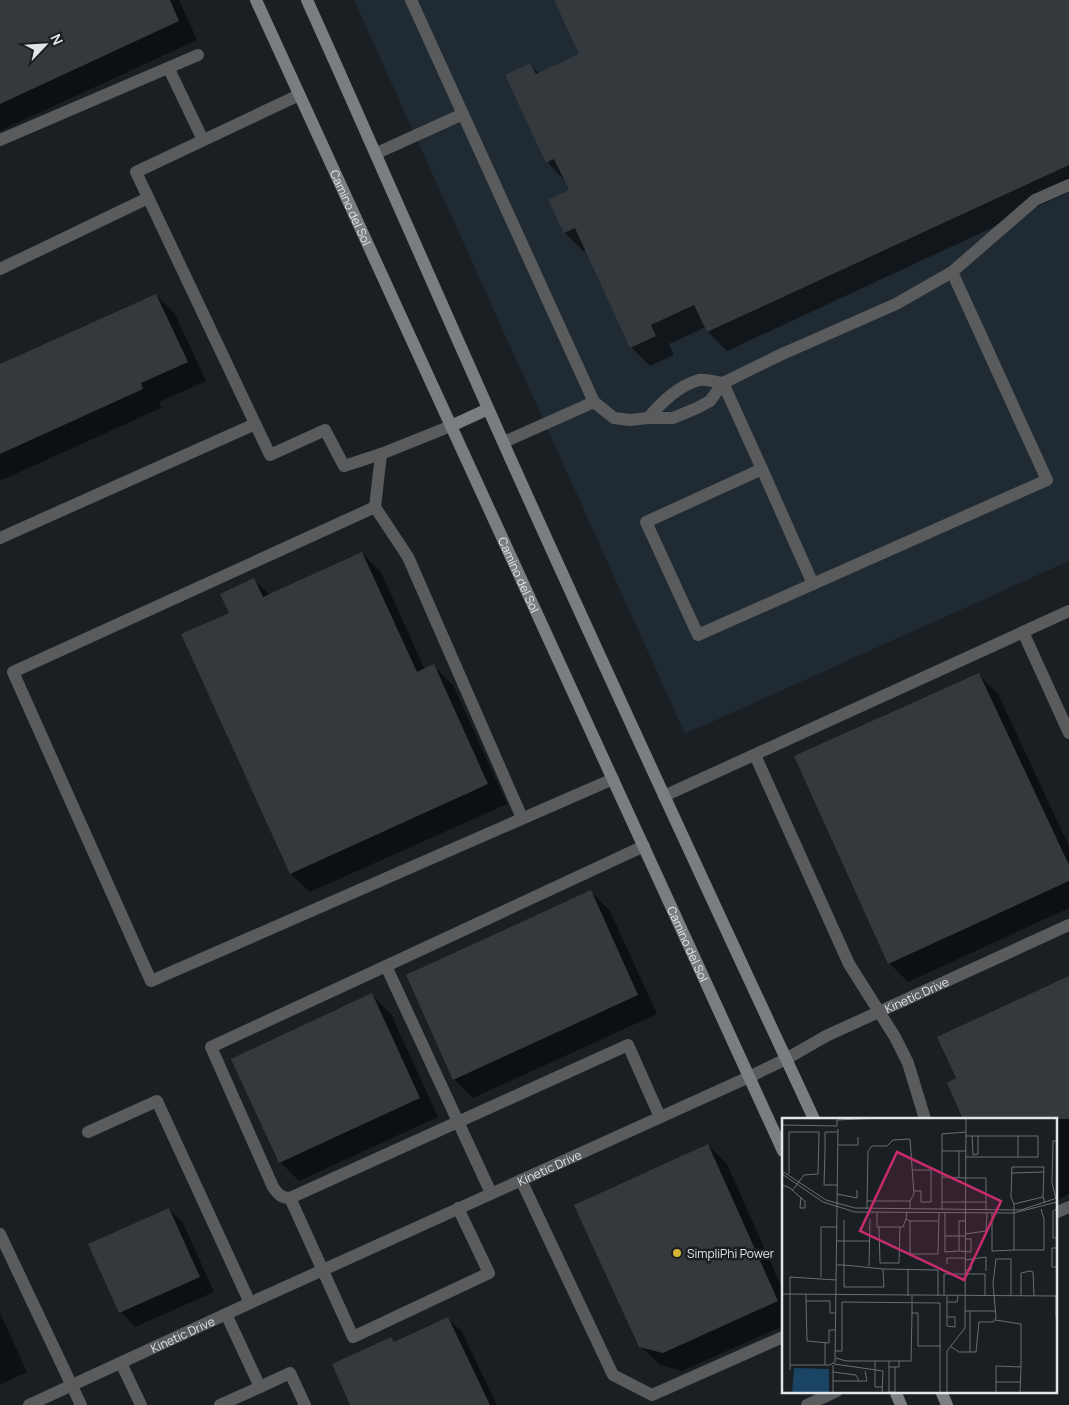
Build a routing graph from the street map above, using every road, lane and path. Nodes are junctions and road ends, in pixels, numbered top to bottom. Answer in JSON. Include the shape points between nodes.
{"nodes":[{"id":1,"x":256,"y":0,"type":"edge"},
{"id":2,"x":307,"y":0,"type":"edge"},
{"id":3,"x":411,"y":0,"type":"edge"},
{"id":4,"x":198,"y":55,"type":"dead end"},
{"id":5,"x":169,"y":68,"type":"junction"},
{"id":6,"x":299,"y":95,"type":"junction"},
{"id":7,"x":463,"y":114,"type":"junction"},
{"id":8,"x":0,"y":140,"type":"edge"},
{"id":9,"x":203,"y":140,"type":"junction"},
{"id":10,"x":377,"y":153,"type":"junction"},
{"id":11,"x":1069,"y":185,"type":"edge"},
{"id":12,"x":148,"y":198,"type":"junction"},
{"id":13,"x":0,"y":269,"type":"edge"},
{"id":14,"x":952,"y":272,"type":"junction"},
{"id":15,"x":723,"y":383,"type":"junction"},
{"id":16,"x":594,"y":402,"type":"junction"},
{"id":17,"x":488,"y":409,"type":"junction"},
{"id":18,"x":648,"y":418,"type":"junction"},
{"id":19,"x":255,"y":424,"type":"junction"},
{"id":20,"x":451,"y":426,"type":"junction"},
{"id":21,"x":504,"y":442,"type":"junction"},
{"id":22,"x":381,"y":454,"type":"junction"},
{"id":23,"x":762,"y":469,"type":"junction"},
{"id":24,"x":375,"y":507,"type":"junction"},
{"id":25,"x":0,"y":538,"type":"edge"},
{"id":26,"x":813,"y":584,"type":"junction"},
{"id":27,"x":1069,"y":612,"type":"edge"},
{"id":28,"x":1023,"y":632,"type":"junction"},
{"id":29,"x":1069,"y":733,"type":"edge"},
{"id":30,"x":755,"y":755,"type":"junction"},
{"id":31,"x":613,"y":779,"type":"junction"},
{"id":32,"x":664,"y":796,"type":"junction"},
{"id":33,"x":522,"y":818,"type":"junction"},
{"id":34,"x":644,"y":846,"type":"junction"},
{"id":35,"x":1069,"y":924,"type":"edge"},
{"id":36,"x":386,"y":966,"type":"junction"},
{"id":37,"x":878,"y":1011,"type":"junction"},
{"id":38,"x":786,"y":1059,"type":"junction"},
{"id":39,"x":749,"y":1077,"type":"junction"},
{"id":40,"x":660,"y":1117,"type":"junction"},
{"id":41,"x":814,"y":1118,"type":"edge"},
{"id":42,"x":925,"y":1118,"type":"edge"},
{"id":43,"x":459,"y":1122,"type":"junction"},
{"id":44,"x":88,"y":1132,"type":"dead end"},
{"id":45,"x":782,"y":1148,"type":"edge"},
{"id":46,"x":522,"y":1180,"type":"junction"},
{"id":47,"x":491,"y":1194,"type":"junction"},
{"id":48,"x":290,"y":1198,"type":"junction"},
{"id":49,"x":1069,"y":1207,"type":"edge"},
{"id":50,"x":458,"y":1208,"type":"junction"},
{"id":51,"x":1056,"y":1213,"type":"edge"},
{"id":52,"x":0,"y":1234,"type":"edge"},
{"id":53,"x":323,"y":1270,"type":"junction"},
{"id":54,"x":250,"y":1303,"type":"junction"},
{"id":55,"x":226,"y":1314,"type":"junction"},
{"id":56,"x":782,"y":1337,"type":"edge"},
{"id":57,"x":121,"y":1363,"type":"junction"},
{"id":58,"x":72,"y":1386,"type":"junction"},
{"id":59,"x":260,"y":1387,"type":"junction"},
{"id":60,"x":835,"y":1392,"type":"edge"},
{"id":61,"x":895,"y":1392,"type":"edge"},
{"id":62,"x":941,"y":1392,"type":"edge"},
{"id":63,"x":29,"y":1405,"type":"edge"},
{"id":64,"x":81,"y":1405,"type":"edge"},
{"id":65,"x":141,"y":1405,"type":"edge"},
{"id":66,"x":220,"y":1405,"type":"edge"},
{"id":67,"x":305,"y":1405,"type":"edge"},
{"id":68,"x":807,"y":1405,"type":"edge"},
{"id":69,"x":901,"y":1405,"type":"edge"},
{"id":70,"x":947,"y":1405,"type":"edge"}],
"edges":[{"from":1,"to":6,"type":"street","name":"Camino del Sol"},
{"from":2,"to":10,"type":"street"},
{"from":3,"to":7,"type":"street"},
{"from":4,"to":5,"type":"street"},
{"from":5,"to":8,"type":"street"},
{"from":5,"to":9,"type":"street"},
{"from":6,"to":9,"type":"street"},
{"from":6,"to":20,"type":"street","name":"Camino del Sol"},
{"from":7,"to":10,"type":"street"},
{"from":7,"to":16,"type":"street"},
{"from":9,"to":12,"type":"street","via":[[136,172]]},
{"from":10,"to":17,"type":"street"},
{"from":11,"to":14,"type":"street","via":[[1035,200]]},
{"from":12,"to":13,"type":"street"},
{"from":12,"to":19,"type":"street"},
{"from":14,"to":15,"type":"street","via":[[896,304]]},
{"from":14,"to":26,"type":"street","via":[[1047,480]]},
{"from":15,"to":18,"type":"street","via":[[710,401],[697,408],[673,418]]},
{"from":15,"to":18,"type":"street","via":[[701,380],[686,386],[666,398]]},
{"from":15,"to":23,"type":"street"},
{"from":16,"to":18,"type":"street","via":[[614,418]]},
{"from":16,"to":21,"type":"street"},
{"from":17,"to":20,"type":"street"},
{"from":17,"to":21,"type":"street"},
{"from":19,"to":22,"type":"street","via":[[270,455],[325,430],[344,466]]},
{"from":19,"to":25,"type":"street"},
{"from":20,"to":22,"type":"street"},
{"from":20,"to":31,"type":"street","name":"Camino del Sol"},
{"from":21,"to":32,"type":"street"},
{"from":22,"to":24,"type":"street"},
{"from":23,"to":26,"type":"street"},
{"from":23,"to":26,"type":"street","via":[[646,522],[698,635]]},
{"from":24,"to":33,"type":"street","via":[[408,557]]},
{"from":24,"to":33,"type":"street","via":[[13,672],[151,980]]},
{"from":27,"to":28,"type":"street"},
{"from":28,"to":29,"type":"street"},
{"from":28,"to":30,"type":"street"},
{"from":30,"to":32,"type":"street"},
{"from":30,"to":37,"type":"street","via":[[849,964]]},
{"from":31,"to":33,"type":"street"},
{"from":31,"to":34,"type":"street","name":"Camino del Sol"},
{"from":32,"to":38,"type":"street"},
{"from":34,"to":36,"type":"street"},
{"from":34,"to":39,"type":"street","name":"Camino del Sol"},
{"from":35,"to":37,"type":"street","name":"Kinetic Drive"},
{"from":36,"to":43,"type":"street"},
{"from":36,"to":48,"type":"street","via":[[211,1047],[273,1187],[284,1198]]},
{"from":37,"to":38,"type":"street","name":"Kinetic Drive"},
{"from":37,"to":42,"type":"street","via":[[908,1063]]},
{"from":38,"to":39,"type":"street","name":"Kinetic Drive"},
{"from":38,"to":41,"type":"street"},
{"from":39,"to":40,"type":"street","name":"Kinetic Drive"},
{"from":39,"to":45,"type":"street","name":"Camino del Sol"},
{"from":40,"to":43,"type":"street","via":[[628,1045]]},
{"from":40,"to":46,"type":"street","name":"Kinetic Drive"},
{"from":43,"to":47,"type":"street"},
{"from":43,"to":48,"type":"street"},
{"from":44,"to":54,"type":"street","via":[[157,1101]]},
{"from":46,"to":47,"type":"street","name":"Kinetic Drive"},
{"from":46,"to":56,"type":"street","via":[[613,1375],[652,1395]]},
{"from":47,"to":50,"type":"street","name":"Kinetic Drive"},
{"from":48,"to":53,"type":"street"},
{"from":49,"to":51,"type":"street"},
{"from":50,"to":53,"type":"street","name":"Kinetic Drive"},
{"from":50,"to":53,"type":"street","via":[[489,1273],[353,1337]]},
{"from":52,"to":58,"type":"street"},
{"from":53,"to":54,"type":"street","name":"Kinetic Drive"},
{"from":54,"to":55,"type":"street","name":"Kinetic Drive"},
{"from":55,"to":57,"type":"street","name":"Kinetic Drive"},
{"from":55,"to":59,"type":"street"},
{"from":57,"to":58,"type":"street","name":"Kinetic Drive"},
{"from":57,"to":65,"type":"street"},
{"from":58,"to":63,"type":"street","name":"Kinetic Drive"},
{"from":58,"to":64,"type":"street"},
{"from":59,"to":66,"type":"street"},
{"from":59,"to":67,"type":"street","via":[[290,1373]]},
{"from":60,"to":68,"type":"street"},
{"from":61,"to":69,"type":"street"},
{"from":62,"to":70,"type":"street"}]}
